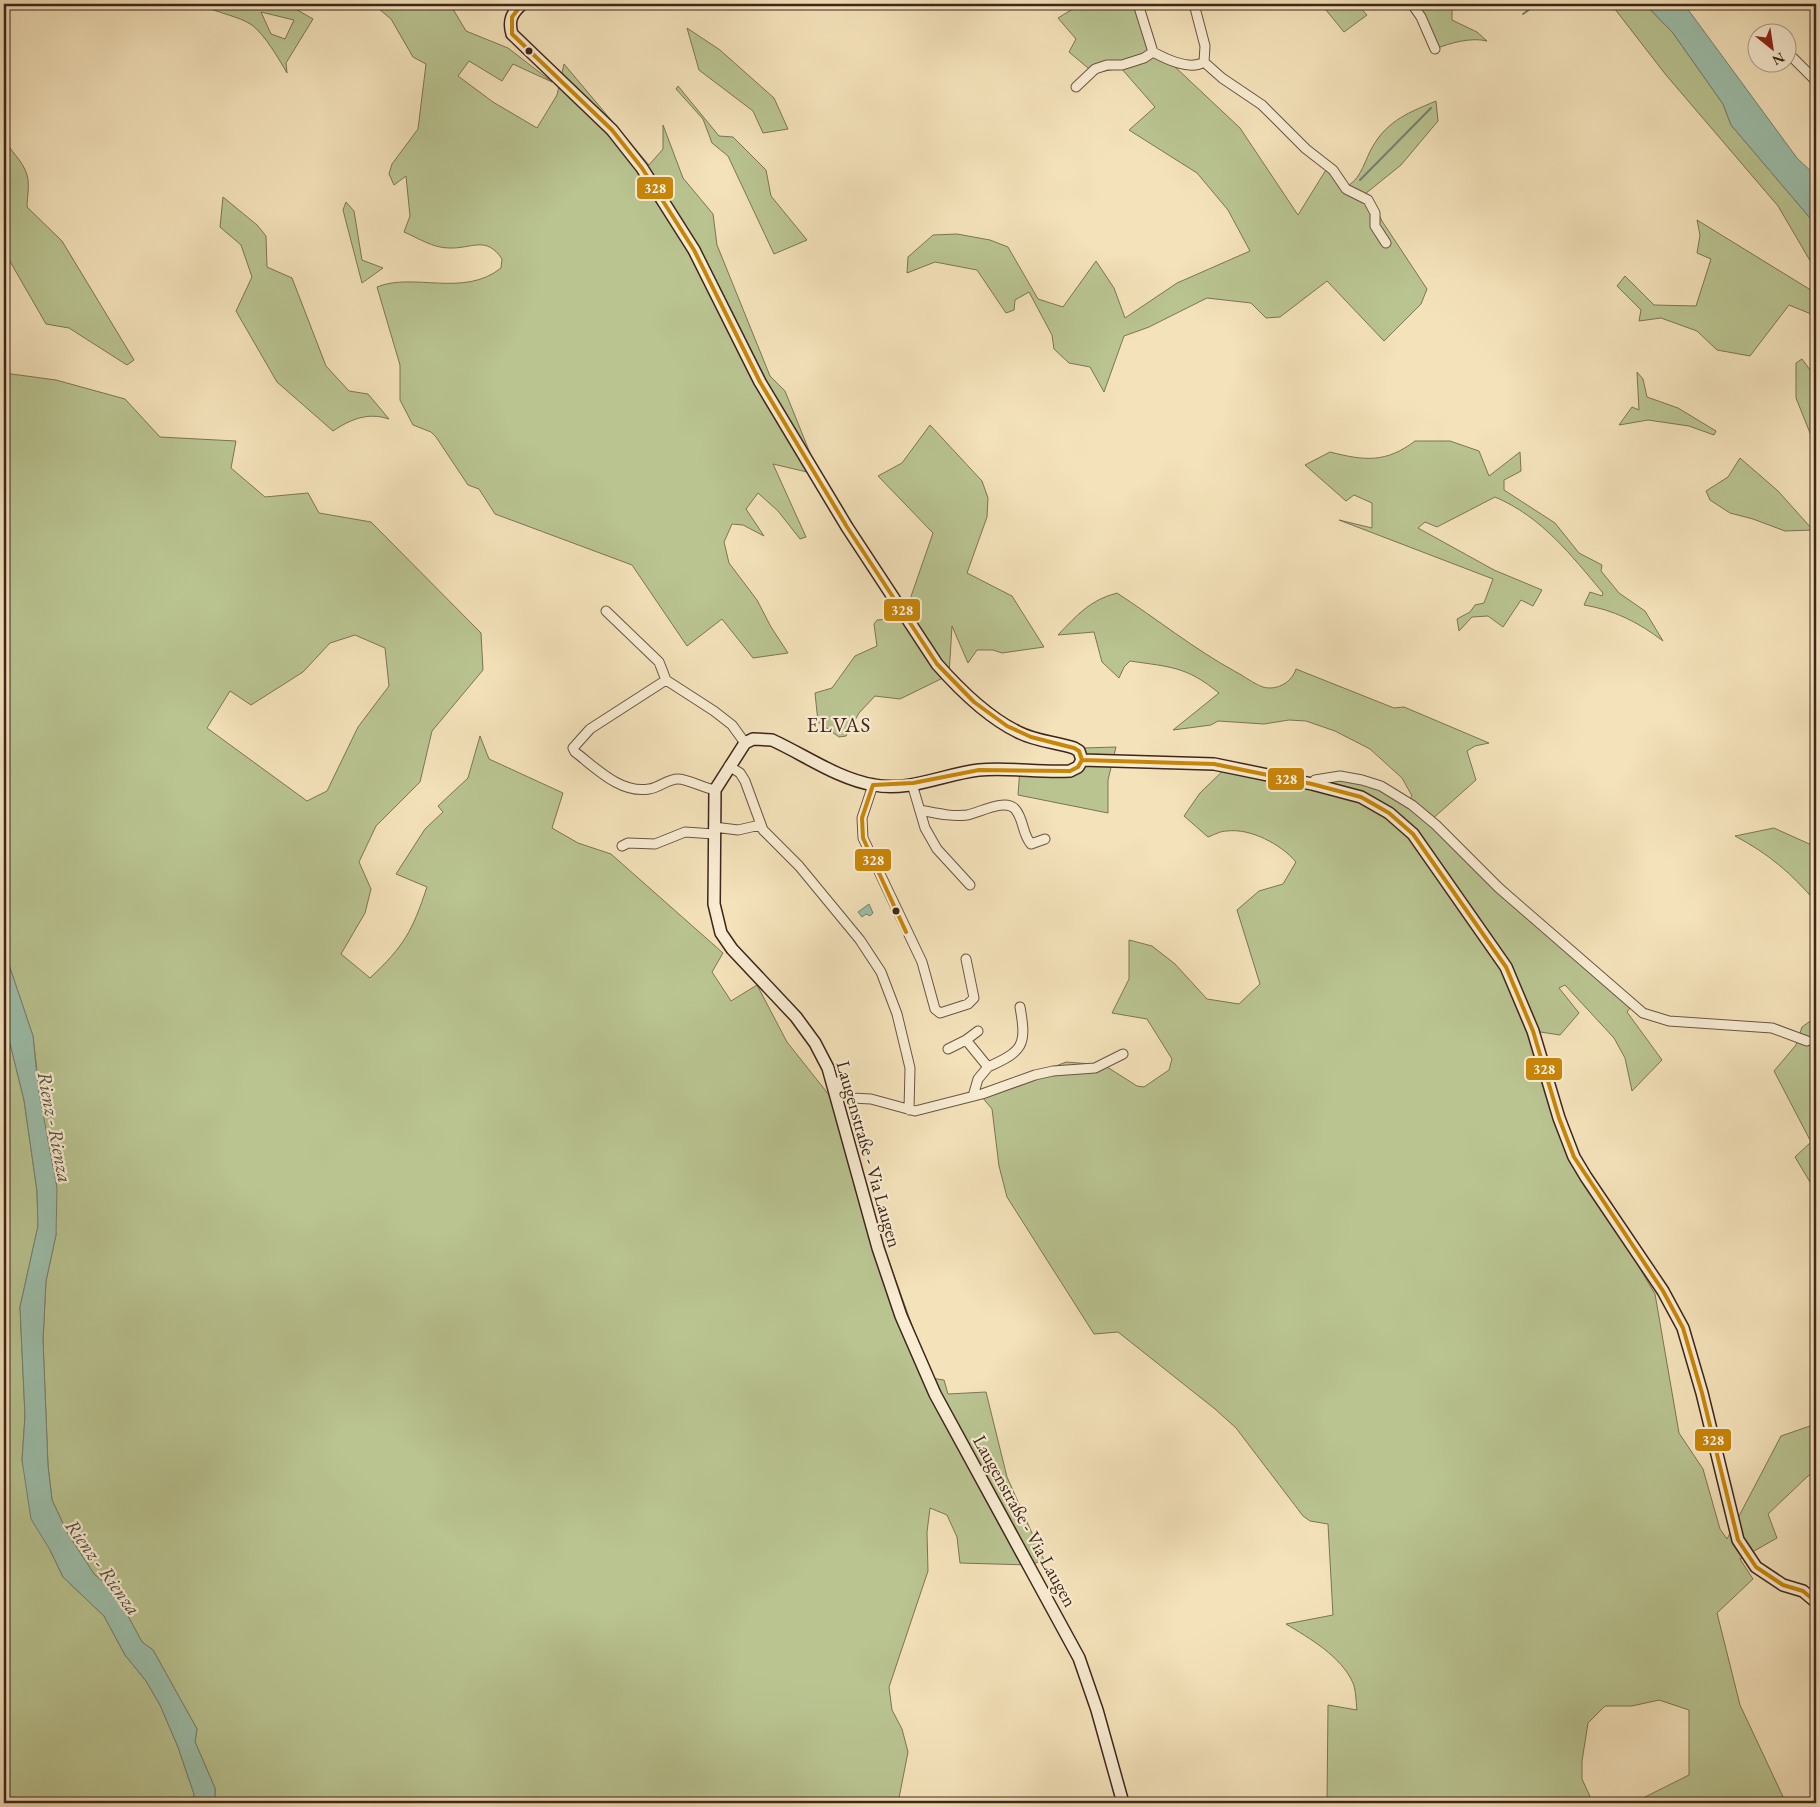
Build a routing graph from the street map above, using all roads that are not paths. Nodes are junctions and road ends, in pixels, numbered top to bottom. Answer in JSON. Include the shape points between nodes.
{"nodes":[{"id":1,"x":522,"y":4,"type":"edge"},
{"id":2,"x":1138,"y":4,"type":"edge"},
{"id":3,"x":1194,"y":4,"type":"edge"},
{"id":4,"x":1412,"y":4,"type":"edge"},
{"id":5,"x":1435,"y":49,"type":"dead end"},
{"id":6,"x":1153,"y":52,"type":"junction"},
{"id":7,"x":1204,"y":62,"type":"junction"},
{"id":8,"x":1798,"y":63,"type":"edge"},
{"id":9,"x":1816,"y":81,"type":"edge"},
{"id":10,"x":1076,"y":87,"type":"dead end"},
{"id":11,"x":1386,"y":243,"type":"dead end"},
{"id":12,"x":606,"y":611,"type":"dead end"},
{"id":13,"x":666,"y":680,"type":"junction"},
{"id":14,"x":745,"y":743,"type":"junction"},
{"id":15,"x":1082,"y":760,"type":"junction"},
{"id":16,"x":729,"y":766,"type":"junction"},
{"id":17,"x":912,"y":784,"type":"junction"},
{"id":18,"x":1312,"y":784,"type":"junction"},
{"id":19,"x":873,"y":785,"type":"junction"},
{"id":20,"x":714,"y":790,"type":"junction"},
{"id":21,"x":920,"y":810,"type":"junction"},
{"id":22,"x":760,"y":825,"type":"junction"},
{"id":23,"x":714,"y":831,"type":"junction"},
{"id":24,"x":1045,"y":839,"type":"dead end"},
{"id":25,"x":622,"y":846,"type":"dead end"},
{"id":26,"x":970,"y":885,"type":"dead end"},
{"id":27,"x":966,"y":959,"type":"dead end"},
{"id":28,"x":1020,"y":1007,"type":"dead end"},
{"id":29,"x":978,"y":1031,"type":"dead end"},
{"id":30,"x":966,"y":1040,"type":"junction"},
{"id":31,"x":1807,"y":1041,"type":"dead end"},
{"id":32,"x":948,"y":1050,"type":"dead end"},
{"id":33,"x":1123,"y":1054,"type":"dead end"},
{"id":34,"x":988,"y":1067,"type":"junction"},
{"id":35,"x":832,"y":1083,"type":"junction"},
{"id":36,"x":973,"y":1096,"type":"junction"},
{"id":37,"x":852,"y":1098,"type":"junction"},
{"id":38,"x":839,"y":1107,"type":"junction"},
{"id":39,"x":909,"y":1110,"type":"junction"},
{"id":40,"x":1816,"y":1602,"type":"edge"},
{"id":41,"x":1123,"y":1803,"type":"edge"}],
"edges":[{"from":1,"to":15,"type":"street","via":[[510,19],[512,34],[617,136],[642,168],[694,250],[760,382],[847,527],[937,664],[952,681],[1001,722],[1037,739],[1074,748]]},
{"from":2,"to":6,"type":"street"},
{"from":3,"to":7,"type":"street","via":[[1204,46]]},
{"from":4,"to":5,"type":"street"},
{"from":6,"to":7,"type":"street","via":[[1168,60],[1193,65]]},
{"from":6,"to":10,"type":"street","via":[[1137,60],[1096,69]]},
{"from":7,"to":11,"type":"street","via":[[1262,105],[1306,149],[1333,170],[1346,189],[1368,200],[1375,212],[1375,226]]},
{"from":8,"to":9,"type":"street"},
{"from":12,"to":13,"type":"street","via":[[659,662]]},
{"from":13,"to":14,"type":"street","via":[[714,710],[732,725]]},
{"from":13,"to":20,"type":"street","via":[[590,729],[573,748],[614,781],[627,787],[650,789],[679,779]]},
{"from":14,"to":16,"type":"street"},
{"from":14,"to":19,"type":"street","via":[[761,738],[772,740],[832,770]]},
{"from":15,"to":17,"type":"street","via":[[1070,771],[981,770]]},
{"from":15,"to":18,"type":"street","via":[[1214,764]]},
{"from":16,"to":20,"type":"street"},
{"from":16,"to":22,"type":"street","via":[[740,773]]},
{"from":17,"to":19,"type":"street"},
{"from":17,"to":21,"type":"street"},
{"from":18,"to":31,"type":"street","via":[[1320,778],[1340,776],[1362,780],[1395,794],[1436,825],[1499,888],[1632,1005],[1655,1018],[1772,1028]]},
{"from":18,"to":40,"type":"street","via":[[1361,797],[1390,812],[1403,823],[1506,967],[1533,1031],[1574,1157],[1663,1291],[1683,1328],[1738,1540],[1756,1567],[1783,1585],[1803,1591]]},
{"from":19,"to":27,"type":"street","via":[[862,818],[864,838],[922,962],[935,1010],[940,1014],[968,1004],[974,998]]},
{"from":20,"to":23,"type":"street","name":"Laugenstraße - Via Laugen"},
{"from":21,"to":24,"type":"street","via":[[946,816],[967,815],[1008,805],[1020,816],[1031,844]]},
{"from":21,"to":26,"type":"street","via":[[925,828],[937,849]]},
{"from":22,"to":23,"type":"street"},
{"from":22,"to":39,"type":"street","via":[[799,866],[860,940],[881,972],[897,1014],[910,1068]]},
{"from":23,"to":25,"type":"street","via":[[685,832],[655,844],[628,843]]},
{"from":23,"to":35,"type":"street","name":"Laugenstraße - Via Laugen","via":[[714,904],[721,932],[732,950],[808,1032],[822,1055]]},
{"from":28,"to":34,"type":"street","via":[[1023,1044],[1015,1054]]},
{"from":29,"to":30,"type":"street"},
{"from":30,"to":32,"type":"street"},
{"from":30,"to":34,"type":"street"},
{"from":33,"to":36,"type":"street","via":[[1095,1068],[1044,1073]]},
{"from":34,"to":36,"type":"street","via":[[978,1079]]},
{"from":35,"to":37,"type":"street","via":[[836,1082]]},
{"from":35,"to":38,"type":"street","name":"Laugenstraße - Via Laugen"},
{"from":36,"to":39,"type":"street","via":[[922,1110]]},
{"from":37,"to":38,"type":"street"},
{"from":37,"to":39,"type":"street"},
{"from":38,"to":41,"type":"street","name":"Laugenstraße - Via Laugen","via":[[878,1248],[901,1316],[934,1394],[1079,1658],[1098,1710]]}]}
